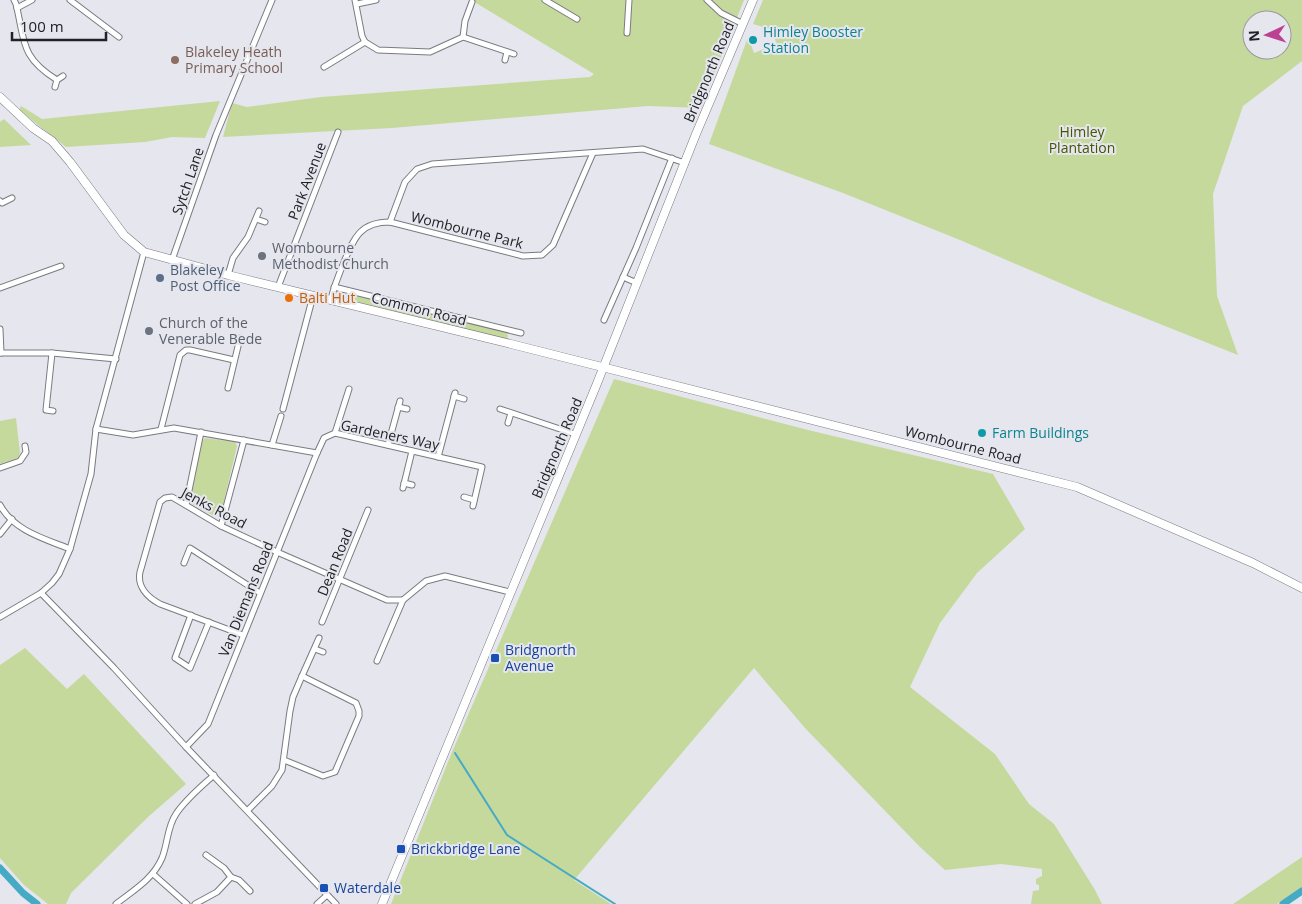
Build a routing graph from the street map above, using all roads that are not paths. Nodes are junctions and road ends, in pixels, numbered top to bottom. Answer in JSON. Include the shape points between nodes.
{"nodes":[{"id":1,"x":14,"y":0,"type":"edge"},
{"id":2,"x":32,"y":0,"type":"edge"},
{"id":3,"x":70,"y":0,"type":"edge"},
{"id":4,"x":272,"y":0,"type":"edge"},
{"id":5,"x":376,"y":0,"type":"edge"},
{"id":6,"x":545,"y":0,"type":"edge"},
{"id":7,"x":629,"y":0,"type":"edge"},
{"id":8,"x":707,"y":0,"type":"edge"},
{"id":9,"x":753,"y":0,"type":"edge"},
{"id":10,"x":356,"y":2,"type":"edge"},
{"id":11,"x":472,"y":2,"type":"dead end"},
{"id":12,"x":17,"y":8,"type":"junction"},
{"id":13,"x":577,"y":19,"type":"dead end"},
{"id":14,"x":743,"y":24,"type":"junction"},
{"id":15,"x":627,"y":33,"type":"dead end"},
{"id":16,"x":119,"y":37,"type":"dead end"},
{"id":17,"x":463,"y":37,"type":"junction"},
{"id":18,"x":365,"y":42,"type":"junction"},
{"id":19,"x":507,"y":52,"type":"junction"},
{"id":20,"x":514,"y":54,"type":"dead end"},
{"id":21,"x":506,"y":60,"type":"dead end"},
{"id":22,"x":324,"y":67,"type":"dead end"},
{"id":23,"x":63,"y":76,"type":"dead end"},
{"id":24,"x":57,"y":80,"type":"junction"},
{"id":25,"x":56,"y":87,"type":"dead end"},
{"id":26,"x":0,"y":97,"type":"edge"},
{"id":27,"x":338,"y":132,"type":"dead end"},
{"id":28,"x":328,"y":136,"type":"dead end"},
{"id":29,"x":335,"y":139,"type":"junction"},
{"id":30,"x":593,"y":153,"type":"junction"},
{"id":31,"x":672,"y":158,"type":"junction"},
{"id":32,"x":685,"y":163,"type":"junction"},
{"id":33,"x":12,"y":198,"type":"dead end"},
{"id":34,"x":0,"y":201,"type":"edge"},
{"id":35,"x":259,"y":211,"type":"dead end"},
{"id":36,"x":256,"y":219,"type":"junction"},
{"id":37,"x":265,"y":222,"type":"dead end"},
{"id":38,"x":390,"y":222,"type":"junction"},
{"id":39,"x":144,"y":252,"type":"junction"},
{"id":40,"x":172,"y":260,"type":"junction"},
{"id":41,"x":61,"y":266,"type":"dead end"},
{"id":42,"x":228,"y":275,"type":"junction"},
{"id":43,"x":623,"y":277,"type":"junction"},
{"id":44,"x":637,"y":283,"type":"junction"},
{"id":45,"x":278,"y":287,"type":"junction"},
{"id":46,"x":334,"y":287,"type":"junction"},
{"id":47,"x":0,"y":288,"type":"edge"},
{"id":48,"x":313,"y":296,"type":"junction"},
{"id":49,"x":331,"y":299,"type":"junction"},
{"id":50,"x":604,"y":320,"type":"dead end"},
{"id":51,"x":0,"y":329,"type":"edge"},
{"id":52,"x":514,"y":331,"type":"junction"},
{"id":53,"x":521,"y":333,"type":"dead end"},
{"id":54,"x":240,"y":338,"type":"dead end"},
{"id":55,"x":511,"y":344,"type":"junction"},
{"id":56,"x":1,"y":353,"type":"edge"},
{"id":57,"x":52,"y":353,"type":"junction"},
{"id":58,"x":116,"y":359,"type":"junction"},
{"id":59,"x":234,"y":360,"type":"junction"},
{"id":60,"x":603,"y":368,"type":"junction"},
{"id":61,"x":228,"y":388,"type":"dead end"},
{"id":62,"x":348,"y":389,"type":"dead end"},
{"id":63,"x":464,"y":399,"type":"dead end"},
{"id":64,"x":400,"y":401,"type":"dead end"},
{"id":65,"x":398,"y":407,"type":"junction"},
{"id":66,"x":407,"y":409,"type":"dead end"},
{"id":67,"x":500,"y":409,"type":"dead end"},
{"id":68,"x":283,"y":410,"type":"dead end"},
{"id":69,"x":52,"y":411,"type":"dead end"},
{"id":70,"x":511,"y":413,"type":"junction"},
{"id":71,"x":281,"y":416,"type":"dead end"},
{"id":72,"x":508,"y":423,"type":"dead end"},
{"id":73,"x":96,"y":429,"type":"junction"},
{"id":74,"x":161,"y":429,"type":"junction"},
{"id":75,"x":201,"y":432,"type":"junction"},
{"id":76,"x":336,"y":433,"type":"junction"},
{"id":77,"x":575,"y":434,"type":"junction"},
{"id":78,"x":244,"y":440,"type":"junction"},
{"id":79,"x":272,"y":445,"type":"junction"},
{"id":80,"x":388,"y":445,"type":"junction"},
{"id":81,"x":24,"y":446,"type":"dead end"},
{"id":82,"x":412,"y":451,"type":"junction"},
{"id":83,"x":317,"y":453,"type":"junction"},
{"id":84,"x":438,"y":457,"type":"junction"},
{"id":85,"x":0,"y":468,"type":"edge"},
{"id":86,"x":412,"y":485,"type":"dead end"},
{"id":87,"x":464,"y":497,"type":"dead end"},
{"id":88,"x":474,"y":500,"type":"junction"},
{"id":89,"x":0,"y":505,"type":"edge"},
{"id":90,"x":186,"y":505,"type":"junction"},
{"id":91,"x":473,"y":506,"type":"dead end"},
{"id":92,"x":368,"y":510,"type":"dead end"},
{"id":93,"x":12,"y":519,"type":"junction"},
{"id":94,"x":221,"y":526,"type":"junction"},
{"id":95,"x":0,"y":534,"type":"edge"},
{"id":96,"x":70,"y":549,"type":"junction"},
{"id":97,"x":277,"y":552,"type":"junction"},
{"id":98,"x":184,"y":563,"type":"dead end"},
{"id":99,"x":340,"y":580,"type":"junction"},
{"id":100,"x":1302,"y":588,"type":"edge"},
{"id":101,"x":510,"y":592,"type":"junction"},
{"id":102,"x":41,"y":593,"type":"junction"},
{"id":103,"x":260,"y":593,"type":"junction"},
{"id":104,"x":403,"y":600,"type":"junction"},
{"id":105,"x":191,"y":615,"type":"junction"},
{"id":106,"x":0,"y":618,"type":"edge"},
{"id":107,"x":209,"y":622,"type":"junction"},
{"id":108,"x":322,"y":622,"type":"dead end"},
{"id":109,"x":243,"y":635,"type":"junction"},
{"id":110,"x":319,"y":638,"type":"dead end"},
{"id":111,"x":315,"y":649,"type":"junction"},
{"id":112,"x":323,"y":652,"type":"dead end"},
{"id":113,"x":377,"y":661,"type":"dead end"},
{"id":114,"x":302,"y":676,"type":"junction"},
{"id":115,"x":186,"y":747,"type":"junction"},
{"id":116,"x":284,"y":760,"type":"junction"},
{"id":117,"x":214,"y":775,"type":"junction"},
{"id":118,"x":248,"y":810,"type":"junction"},
{"id":119,"x":206,"y":855,"type":"dead end"},
{"id":120,"x":153,"y":874,"type":"junction"},
{"id":121,"x":230,"y":877,"type":"junction"},
{"id":122,"x":250,"y":891,"type":"dead end"},
{"id":123,"x":327,"y":895,"type":"junction"},
{"id":124,"x":116,"y":904,"type":"edge"},
{"id":125,"x":187,"y":904,"type":"edge"},
{"id":126,"x":195,"y":904,"type":"edge"},
{"id":127,"x":317,"y":904,"type":"edge"},
{"id":128,"x":336,"y":904,"type":"edge"},
{"id":129,"x":382,"y":904,"type":"edge"}],
"edges":[{"from":1,"to":12,"type":"street"},
{"from":2,"to":12,"type":"street"},
{"from":3,"to":16,"type":"street"},
{"from":4,"to":40,"type":"street","name":"Sytch Lane","via":[[216,135]]},
{"from":5,"to":10,"type":"street"},
{"from":6,"to":13,"type":"street"},
{"from":7,"to":15,"type":"street"},
{"from":8,"to":14,"type":"street","via":[[721,13]]},
{"from":9,"to":14,"type":"street","name":"Bridgnorth Road"},
{"from":10,"to":18,"type":"street","via":[[359,28]]},
{"from":11,"to":17,"type":"street"},
{"from":12,"to":24,"type":"street","via":[[25,49],[37,66]]},
{"from":14,"to":32,"type":"street","name":"Bridgnorth Road"},
{"from":17,"to":18,"type":"street","via":[[436,50],[420,52],[382,51]]},
{"from":17,"to":19,"type":"street"},
{"from":18,"to":22,"type":"street"},
{"from":19,"to":20,"type":"street"},
{"from":19,"to":21,"type":"street"},
{"from":23,"to":24,"type":"street"},
{"from":24,"to":25,"type":"street"},
{"from":26,"to":39,"type":"street","name":"Common Road","via":[[52,141],[115,224]]},
{"from":27,"to":29,"type":"street","name":"Park Avenue"},
{"from":28,"to":29,"type":"street","name":"Park Avenue"},
{"from":29,"to":45,"type":"street","name":"Park Avenue"},
{"from":30,"to":31,"type":"street","name":"Wombourne Park","via":[[643,149]]},
{"from":30,"to":38,"type":"street","name":"Wombourne Park","via":[[432,164],[417,169],[405,182]]},
{"from":30,"to":38,"type":"street","name":"Wombourne Park","via":[[554,246],[542,255],[523,256]]},
{"from":31,"to":32,"type":"street","name":"Wombourne Park"},
{"from":31,"to":43,"type":"street"},
{"from":32,"to":44,"type":"street","name":"Bridgnorth Road"},
{"from":33,"to":34,"type":"street"},
{"from":35,"to":36,"type":"street"},
{"from":36,"to":37,"type":"street"},
{"from":36,"to":42,"type":"street","via":[[233,258]]},
{"from":38,"to":46,"type":"street","name":"Wombourne Park","via":[[374,224],[356,235]]},
{"from":39,"to":40,"type":"street","name":"Common Road"},
{"from":39,"to":58,"type":"street"},
{"from":40,"to":42,"type":"street","name":"Common Road"},
{"from":41,"to":47,"type":"street"},
{"from":42,"to":45,"type":"street","name":"Common Road"},
{"from":43,"to":44,"type":"street"},
{"from":43,"to":50,"type":"street"},
{"from":44,"to":60,"type":"street","name":"Bridgnorth Road"},
{"from":45,"to":48,"type":"street","name":"Common Road"},
{"from":46,"to":49,"type":"street","name":"Wombourne Park"},
{"from":46,"to":52,"type":"street","name":"Common Road"},
{"from":48,"to":49,"type":"street","name":"Common Road"},
{"from":48,"to":68,"type":"street"},
{"from":49,"to":55,"type":"street","name":"Common Road"},
{"from":51,"to":56,"type":"street"},
{"from":52,"to":53,"type":"street","name":"Common Road"},
{"from":52,"to":55,"type":"street"},
{"from":54,"to":59,"type":"street"},
{"from":55,"to":60,"type":"street","name":"Common Road"},
{"from":56,"to":57,"type":"street"},
{"from":57,"to":58,"type":"street"},
{"from":57,"to":69,"type":"street","via":[[46,410]]},
{"from":58,"to":73,"type":"street"},
{"from":59,"to":61,"type":"street"},
{"from":59,"to":74,"type":"street","via":[[190,350],[180,355]]},
{"from":60,"to":77,"type":"street","name":"Bridgnorth Road"},
{"from":60,"to":100,"type":"street","name":"Wombourne Road","via":[[1077,486],[1253,563]]},
{"from":62,"to":76,"type":"street"},
{"from":63,"to":84,"type":"street","via":[[454,395]]},
{"from":64,"to":65,"type":"street"},
{"from":65,"to":66,"type":"street"},
{"from":65,"to":80,"type":"street"},
{"from":67,"to":70,"type":"street"},
{"from":70,"to":72,"type":"street"},
{"from":70,"to":77,"type":"street"},
{"from":71,"to":79,"type":"street"},
{"from":73,"to":74,"type":"street","via":[[133,434]]},
{"from":73,"to":96,"type":"street","via":[[91,474]]},
{"from":74,"to":75,"type":"street"},
{"from":75,"to":78,"type":"street"},
{"from":75,"to":90,"type":"street"},
{"from":76,"to":80,"type":"street","name":"Gardeners Way"},
{"from":76,"to":83,"type":"street","name":"Gardeners Way","via":[[324,438]]},
{"from":77,"to":101,"type":"street","name":"Bridgnorth Road"},
{"from":78,"to":79,"type":"street"},
{"from":78,"to":94,"type":"street"},
{"from":79,"to":83,"type":"street"},
{"from":80,"to":82,"type":"street","name":"Gardeners Way"},
{"from":81,"to":85,"type":"street","via":[[26,452],[20,461]]},
{"from":82,"to":84,"type":"street","name":"Gardeners Way"},
{"from":82,"to":86,"type":"street","via":[[404,486]]},
{"from":83,"to":97,"type":"street","name":"Van Diemans Road"},
{"from":84,"to":88,"type":"street","name":"Gardeners Way","via":[[482,467]]},
{"from":87,"to":88,"type":"street"},
{"from":88,"to":91,"type":"street"},
{"from":89,"to":93,"type":"street"},
{"from":90,"to":94,"type":"street","name":"Jenks Road"},
{"from":90,"to":105,"type":"street","name":"Jenks Road","via":[[172,497],[160,502],[139,577],[152,600]]},
{"from":92,"to":99,"type":"street","name":"Dean Road"},
{"from":93,"to":95,"type":"street"},
{"from":93,"to":96,"type":"street","via":[[32,534]]},
{"from":94,"to":97,"type":"street","name":"Jenks Road"},
{"from":96,"to":102,"type":"street","via":[[59,574]]},
{"from":97,"to":99,"type":"street"},
{"from":97,"to":103,"type":"street","name":"Van Diemans Road"},
{"from":98,"to":103,"type":"street","via":[[190,548]]},
{"from":99,"to":104,"type":"street","via":[[387,600]]},
{"from":99,"to":108,"type":"street","name":"Dean Road"},
{"from":101,"to":104,"type":"street","via":[[445,576],[426,581]]},
{"from":101,"to":129,"type":"street","name":"Bridgnorth Road"},
{"from":102,"to":106,"type":"street"},
{"from":102,"to":115,"type":"street"},
{"from":103,"to":109,"type":"street","name":"Van Diemans Road"},
{"from":104,"to":113,"type":"street"},
{"from":105,"to":107,"type":"street","name":"Jenks Road"},
{"from":105,"to":107,"type":"street","via":[[175,658],[190,668]]},
{"from":107,"to":109,"type":"street","name":"Jenks Road"},
{"from":109,"to":115,"type":"street","name":"Van Diemans Road","via":[[208,724]]},
{"from":110,"to":111,"type":"street"},
{"from":111,"to":112,"type":"street"},
{"from":111,"to":114,"type":"street"},
{"from":114,"to":116,"type":"street","via":[[290,711]]},
{"from":114,"to":116,"type":"street","via":[[352,700],[358,707],[359,716],[331,775],[323,776]]},
{"from":115,"to":117,"type":"street"},
{"from":116,"to":118,"type":"street","via":[[277,779]]},
{"from":117,"to":118,"type":"street"},
{"from":117,"to":120,"type":"street","via":[[175,815]]},
{"from":118,"to":123,"type":"street"},
{"from":119,"to":121,"type":"street","via":[[224,868]]},
{"from":120,"to":124,"type":"street"},
{"from":120,"to":125,"type":"street"},
{"from":121,"to":122,"type":"street","via":[[239,880]]},
{"from":121,"to":126,"type":"street","via":[[217,892]]},
{"from":123,"to":127,"type":"street"},
{"from":123,"to":128,"type":"street"}]}
